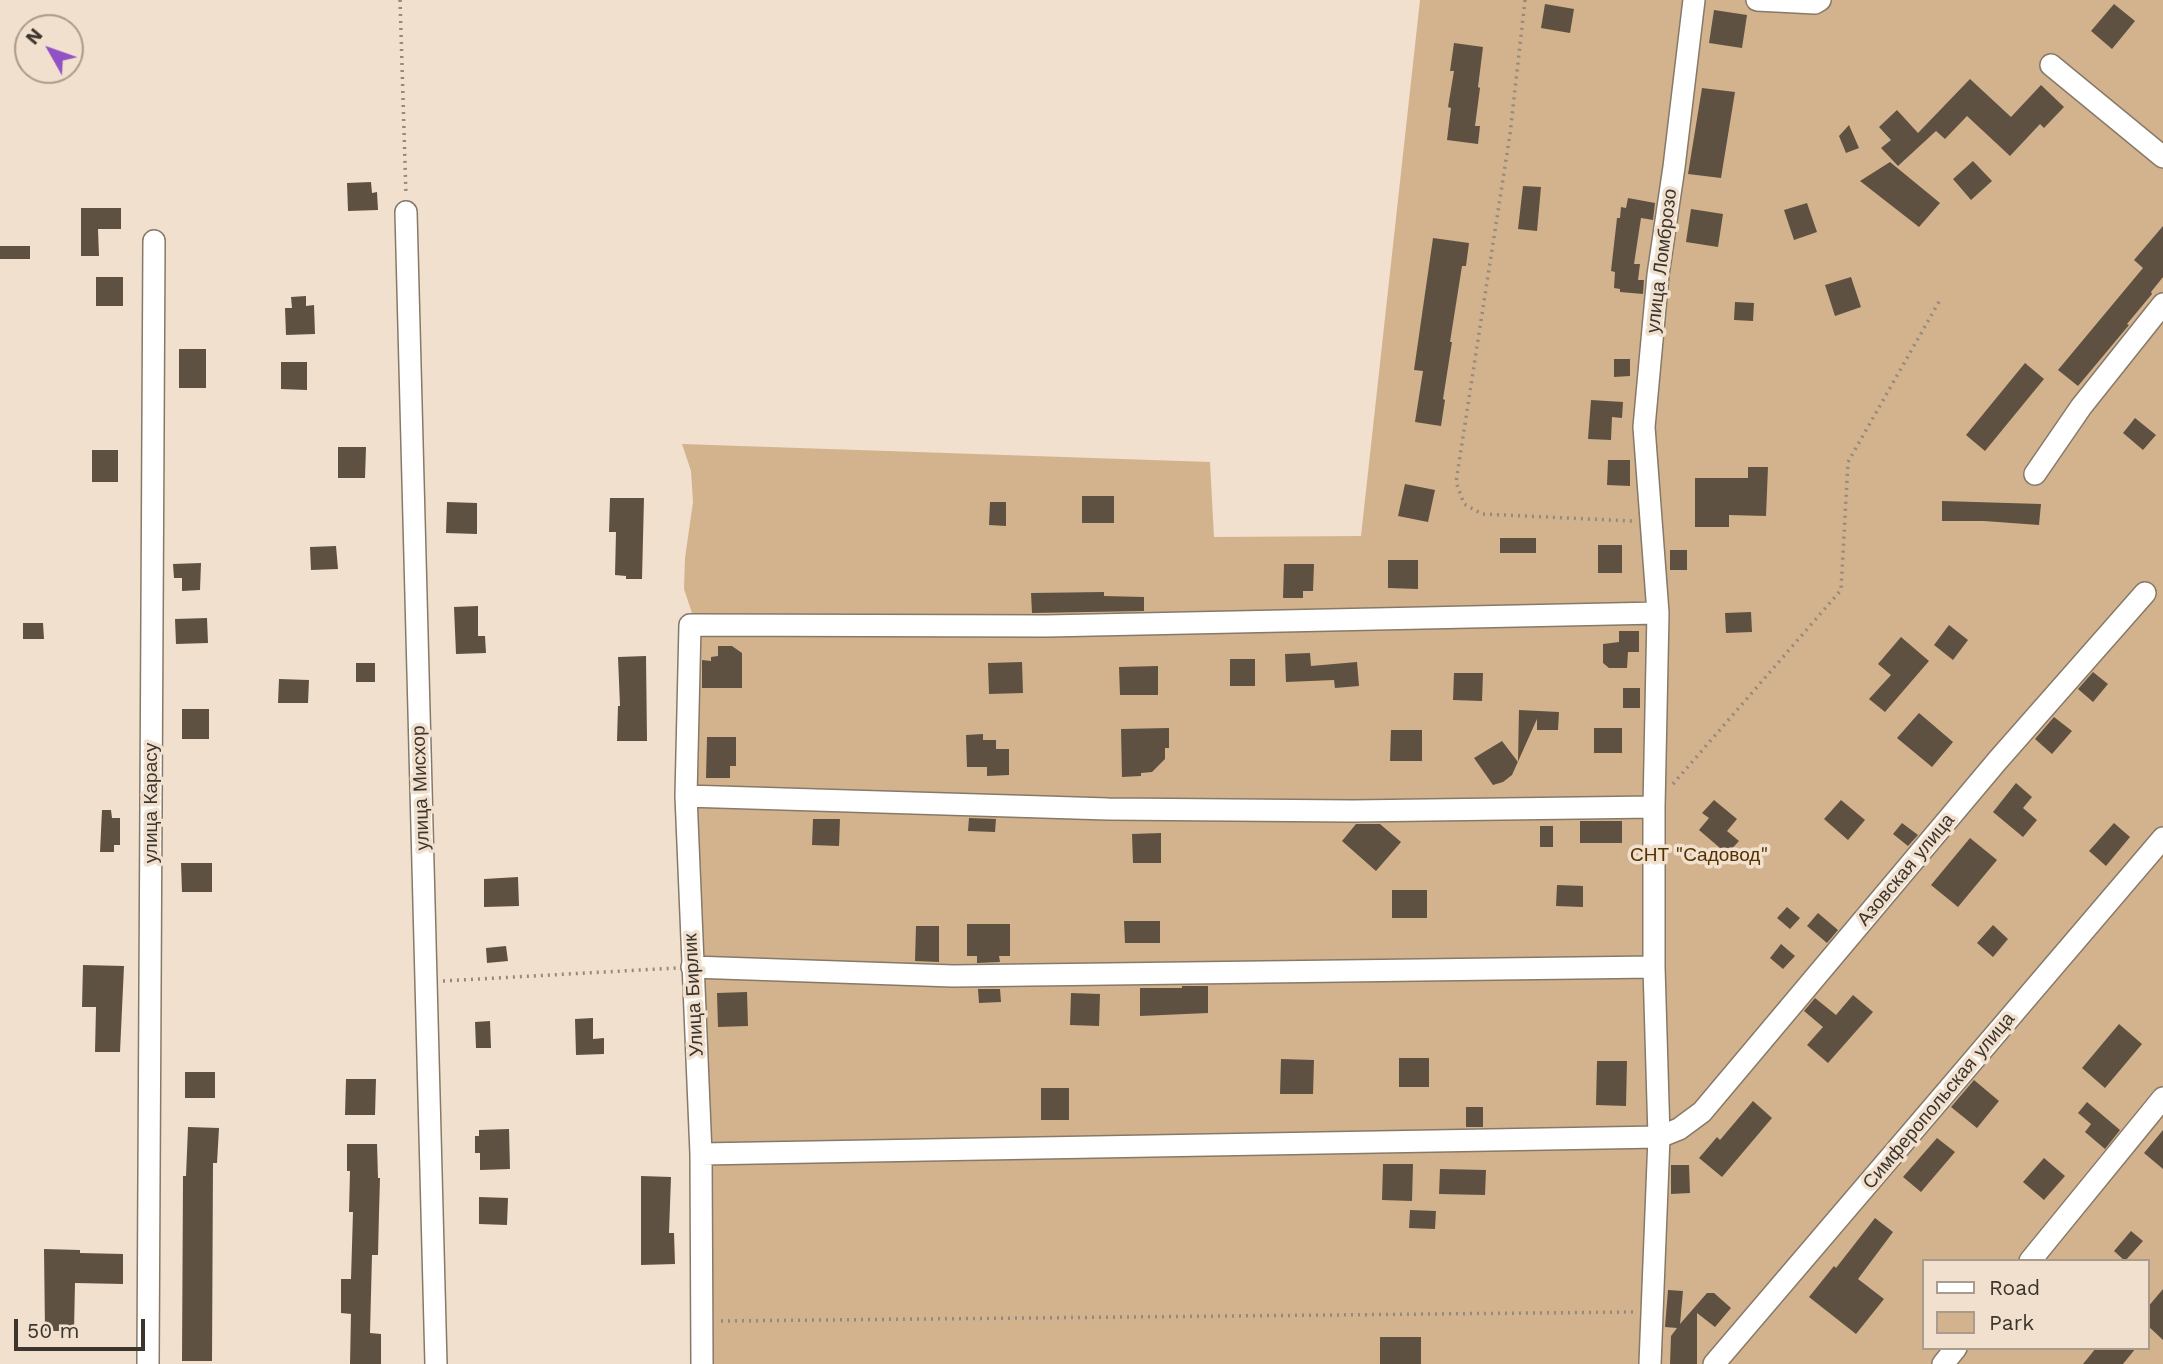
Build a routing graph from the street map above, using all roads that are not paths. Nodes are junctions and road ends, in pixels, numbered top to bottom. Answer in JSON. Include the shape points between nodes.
{"nodes":[{"id":1,"x":1694,"y":0,"type":"edge"},
{"id":2,"x":1757,"y":0,"type":"edge"},
{"id":3,"x":1820,"y":0,"type":"edge"},
{"id":4,"x":2051,"y":65,"type":"dead end"},
{"id":5,"x":2163,"y":157,"type":"edge"},
{"id":6,"x":406,"y":212,"type":"road end"},
{"id":7,"x":154,"y":242,"type":"dead end"},
{"id":8,"x":2163,"y":304,"type":"edge"},
{"id":9,"x":2035,"y":474,"type":"dead end"},
{"id":10,"x":2145,"y":593,"type":"dead end"},
{"id":11,"x":1658,"y":613,"type":"junction"},
{"id":12,"x":686,"y":796,"type":"junction"},
{"id":13,"x":1654,"y":807,"type":"junction"},
{"id":14,"x":2163,"y":838,"type":"edge"},
{"id":15,"x":692,"y":967,"type":"junction"},
{"id":16,"x":1654,"y":967,"type":"junction"},
{"id":17,"x":2163,"y":1098,"type":"edge"},
{"id":18,"x":1659,"y":1137,"type":"junction"},
{"id":19,"x":701,"y":1154,"type":"junction"},
{"id":20,"x":2032,"y":1259,"type":"edge"},
{"id":21,"x":1954,"y":1350,"type":"edge"},
{"id":22,"x":148,"y":1364,"type":"edge"},
{"id":23,"x":436,"y":1364,"type":"edge"},
{"id":24,"x":702,"y":1364,"type":"edge"},
{"id":25,"x":1650,"y":1364,"type":"edge"},
{"id":26,"x":1714,"y":1364,"type":"edge"},
{"id":27,"x":1943,"y":1364,"type":"edge"}],
"edges":[{"from":1,"to":11,"type":"street","name":"улица Ломброзо","via":[[1658,275],[1644,427]]},
{"from":2,"to":3,"type":"street"},
{"from":4,"to":5,"type":"street"},
{"from":6,"to":23,"type":"street","name":"улица Мисхор"},
{"from":7,"to":22,"type":"street","name":"улица Карасу"},
{"from":8,"to":9,"type":"street","via":[[2081,407]]},
{"from":10,"to":18,"type":"street","name":"Азовская улица","via":[[1702,1111],[1679,1129]]},
{"from":11,"to":12,"type":"street","name":"Улица Бирлик","via":[[1047,626],[690,625]]},
{"from":11,"to":13,"type":"street","name":"улица Ломброзо"},
{"from":12,"to":13,"type":"street","via":[[1108,809]]},
{"from":12,"to":15,"type":"street","name":"Улица Бирлик"},
{"from":13,"to":16,"type":"street","name":"улица Ломброзо"},
{"from":14,"to":26,"type":"street","name":"Симферопольская улица"},
{"from":15,"to":16,"type":"street","via":[[953,976]]},
{"from":15,"to":19,"type":"street","name":"Улица Бирлик"},
{"from":16,"to":18,"type":"street","name":"улица Ломброзо"},
{"from":17,"to":20,"type":"street"},
{"from":18,"to":19,"type":"street"},
{"from":18,"to":25,"type":"street","name":"улица Ломброзо"},
{"from":19,"to":24,"type":"street","name":"Улица Бирлик"},
{"from":21,"to":27,"type":"street"}]}
